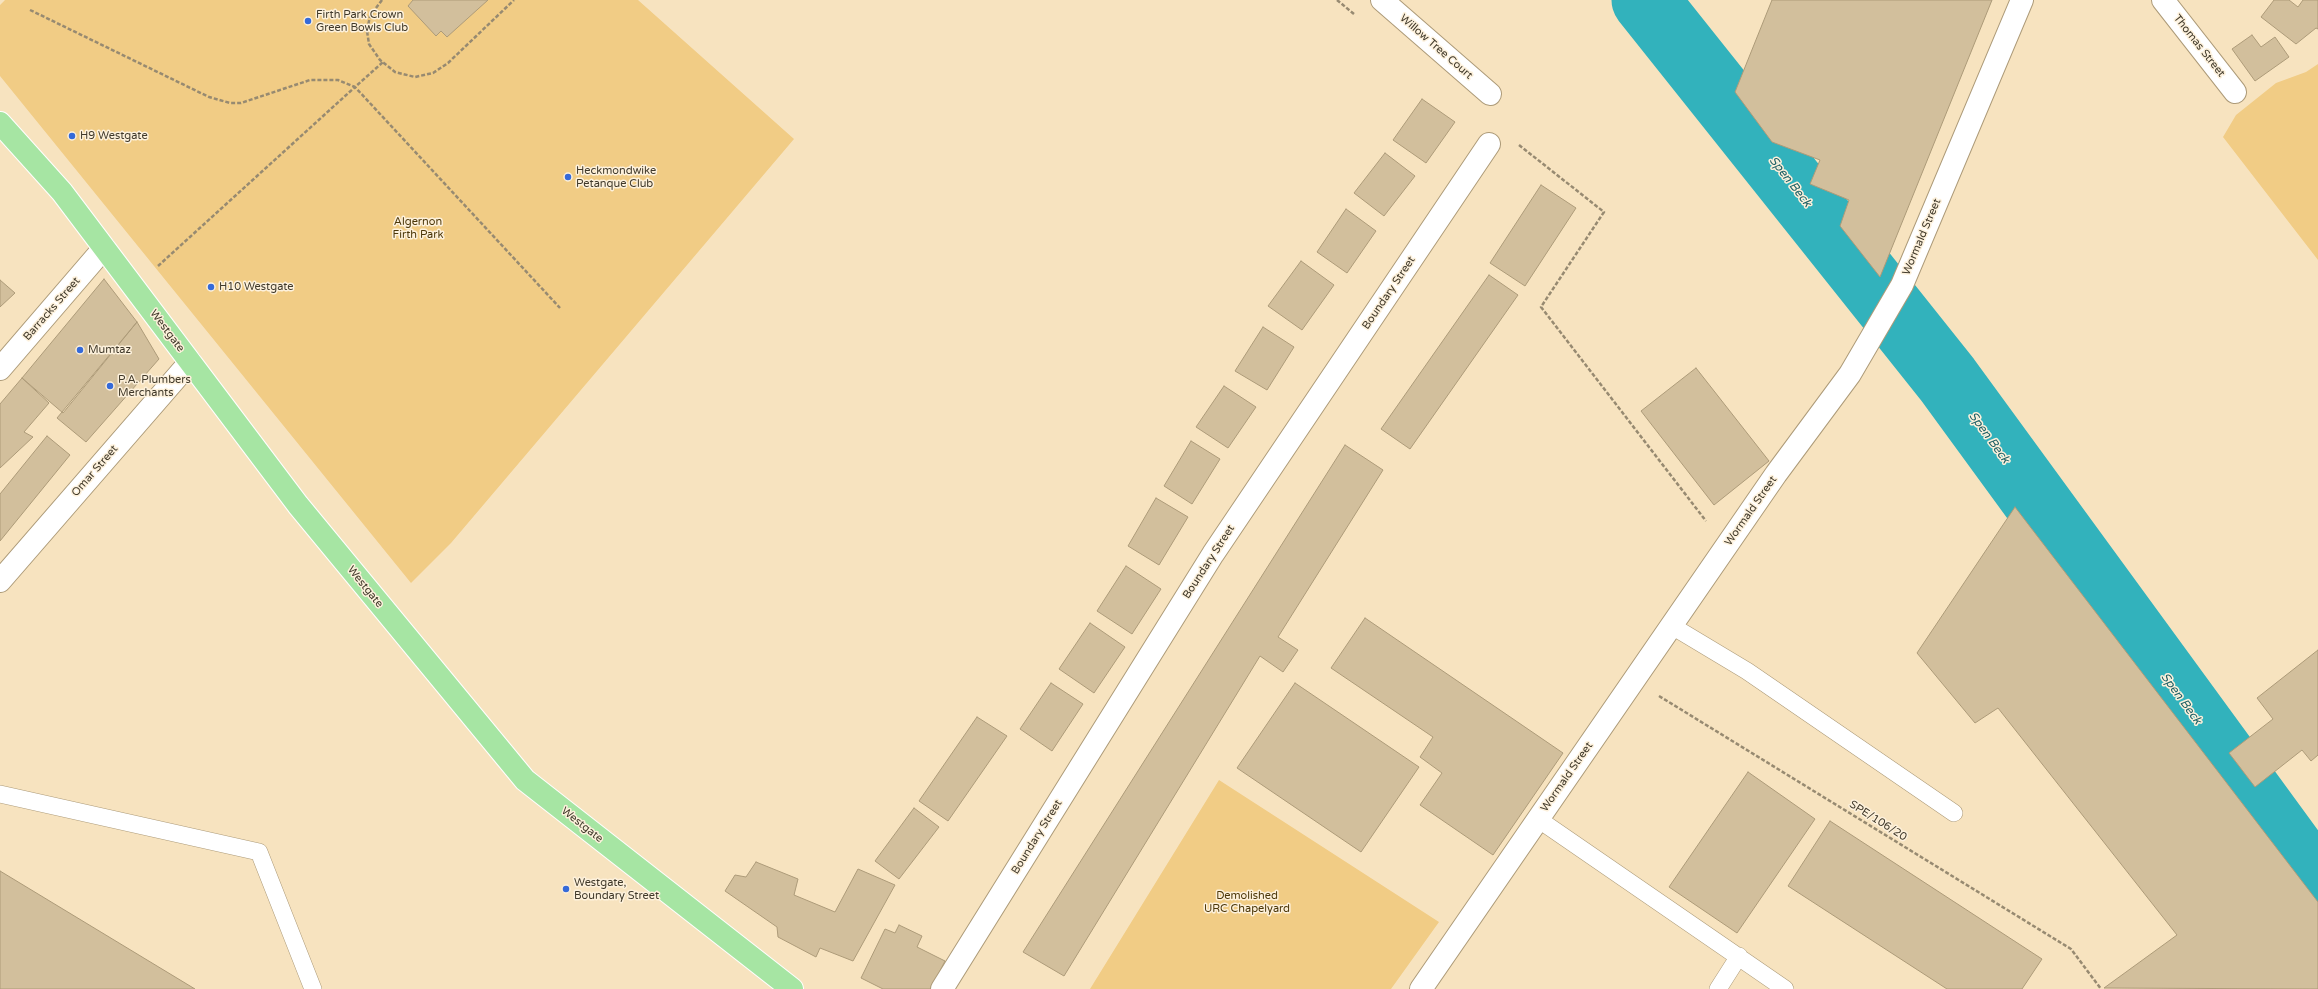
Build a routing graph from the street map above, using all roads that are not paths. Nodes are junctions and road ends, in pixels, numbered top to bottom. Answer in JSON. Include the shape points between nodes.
{"nodes":[{"id":1,"x":1382,"y":0,"type":"edge"},
{"id":2,"x":2022,"y":0,"type":"edge"},
{"id":3,"x":2164,"y":0,"type":"edge"},
{"id":4,"x":2235,"y":92,"type":"dead end"},
{"id":5,"x":1490,"y":94,"type":"dead end"},
{"id":6,"x":0,"y":123,"type":"edge"},
{"id":7,"x":1489,"y":144,"type":"dead end"},
{"id":8,"x":104,"y":248,"type":"junction"},
{"id":9,"x":190,"y":362,"type":"junction"},
{"id":10,"x":0,"y":369,"type":"edge"},
{"id":11,"x":0,"y":581,"type":"edge"},
{"id":12,"x":1672,"y":626,"type":"junction"},
{"id":13,"x":0,"y":794,"type":"edge"},
{"id":14,"x":1954,"y":813,"type":"dead end"},
{"id":15,"x":1538,"y":819,"type":"junction"},
{"id":16,"x":1739,"y":956,"type":"junction"},
{"id":17,"x":313,"y":989,"type":"edge"},
{"id":18,"x":792,"y":989,"type":"edge"},
{"id":19,"x":942,"y":989,"type":"edge"},
{"id":20,"x":1421,"y":989,"type":"edge"},
{"id":21,"x":1718,"y":989,"type":"edge"},
{"id":22,"x":1785,"y":989,"type":"edge"}],
"edges":[{"from":1,"to":5,"type":"street","name":"Willow Tree Court"},
{"from":2,"to":12,"type":"street","name":"Wormald Street","via":[[1902,285],[1850,374],[1776,474]]},
{"from":3,"to":4,"type":"street","name":"Thomas Street"},
{"from":6,"to":8,"type":"main road","name":"Westgate","via":[[62,192]]},
{"from":7,"to":19,"type":"street","name":"Boundary Street","via":[[1213,554]]},
{"from":8,"to":9,"type":"main road","name":"Westgate"},
{"from":8,"to":10,"type":"street","name":"Barracks Street"},
{"from":9,"to":11,"type":"street","name":"Omar Street"},
{"from":9,"to":18,"type":"main road","name":"Westgate","via":[[298,505],[525,780]]},
{"from":12,"to":14,"type":"lane","via":[[1746,671]]},
{"from":12,"to":15,"type":"street","name":"Wormald Street"},
{"from":13,"to":17,"type":"lane","via":[[259,852]]},
{"from":15,"to":16,"type":"lane"},
{"from":15,"to":20,"type":"street","name":"Wormald Street"},
{"from":16,"to":21,"type":"lane"},
{"from":16,"to":22,"type":"lane"}]}
